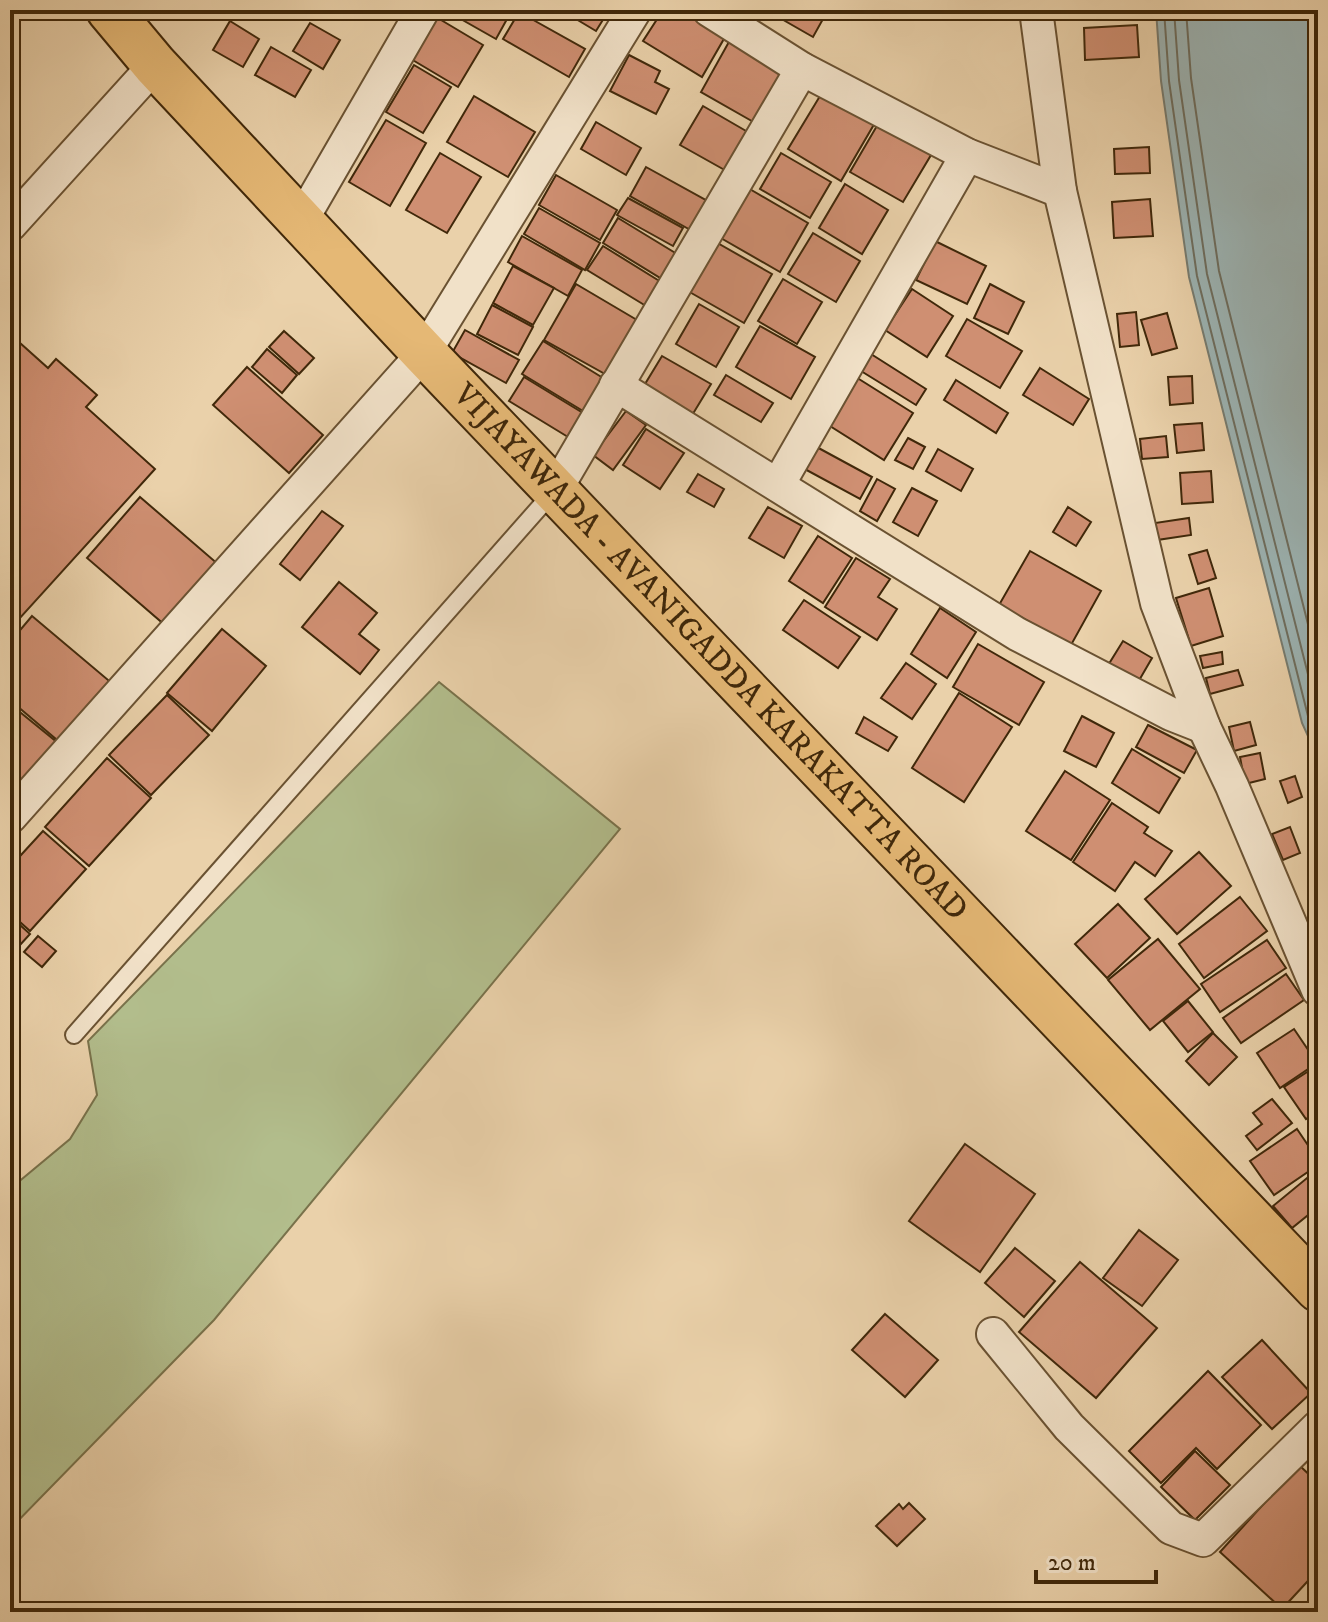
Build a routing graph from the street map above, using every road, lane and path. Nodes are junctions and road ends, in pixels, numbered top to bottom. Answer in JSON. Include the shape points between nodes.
{"nodes":[{"id":1,"x":109,"y":10,"type":"edge"},
{"id":2,"x":423,"y":10,"type":"edge"},
{"id":3,"x":635,"y":10,"type":"edge"},
{"id":4,"x":709,"y":10,"type":"edge"},
{"id":5,"x":1036,"y":10,"type":"edge"},
{"id":6,"x":155,"y":65,"type":"junction"},
{"id":7,"x":802,"y":69,"type":"junction"},
{"id":8,"x":967,"y":155,"type":"junction"},
{"id":9,"x":1060,"y":191,"type":"junction"},
{"id":10,"x":301,"y":221,"type":"junction"},
{"id":11,"x":10,"y":225,"type":"edge"},
{"id":12,"x":424,"y":353,"type":"junction"},
{"id":13,"x":616,"y":385,"type":"junction"},
{"id":14,"x":778,"y":485,"type":"junction"},
{"id":15,"x":556,"y":489,"type":"junction"},
{"id":16,"x":1204,"y":727,"type":"junction"},
{"id":17,"x":10,"y":817,"type":"edge"},
{"id":18,"x":1318,"y":990,"type":"edge"},
{"id":19,"x":74,"y":1035,"type":"dead end"},
{"id":20,"x":1318,"y":1289,"type":"edge"},
{"id":21,"x":993,"y":1334,"type":"dead end"},
{"id":22,"x":1318,"y":1427,"type":"edge"}],
"edges":[{"from":1,"to":6,"type":"main road","name":"VIJAYAWADA - AVANIGADDA KARAKATTA ROAD"},
{"from":2,"to":10,"type":"street"},
{"from":3,"to":12,"type":"street"},
{"from":4,"to":7,"type":"street"},
{"from":5,"to":9,"type":"street"},
{"from":6,"to":10,"type":"main road","name":"VIJAYAWADA - AVANIGADDA KARAKATTA ROAD"},
{"from":6,"to":11,"type":"street"},
{"from":7,"to":8,"type":"street"},
{"from":7,"to":13,"type":"street"},
{"from":8,"to":9,"type":"street"},
{"from":8,"to":14,"type":"street"},
{"from":9,"to":16,"type":"street","via":[[1157,603]]},
{"from":10,"to":12,"type":"main road","name":"VIJAYAWADA - AVANIGADDA KARAKATTA ROAD"},
{"from":12,"to":15,"type":"main road","name":"VIJAYAWADA - AVANIGADDA KARAKATTA ROAD"},
{"from":12,"to":17,"type":"street"},
{"from":13,"to":14,"type":"street"},
{"from":13,"to":15,"type":"street"},
{"from":14,"to":16,"type":"street","via":[[1017,634]]},
{"from":15,"to":19,"type":"lane"},
{"from":15,"to":20,"type":"main road","name":"VIJAYAWADA - AVANIGADDA KARAKATTA ROAD"},
{"from":16,"to":18,"type":"street"},
{"from":21,"to":22,"type":"street","via":[[1069,1427],[1171,1528],[1203,1540]]}]}
